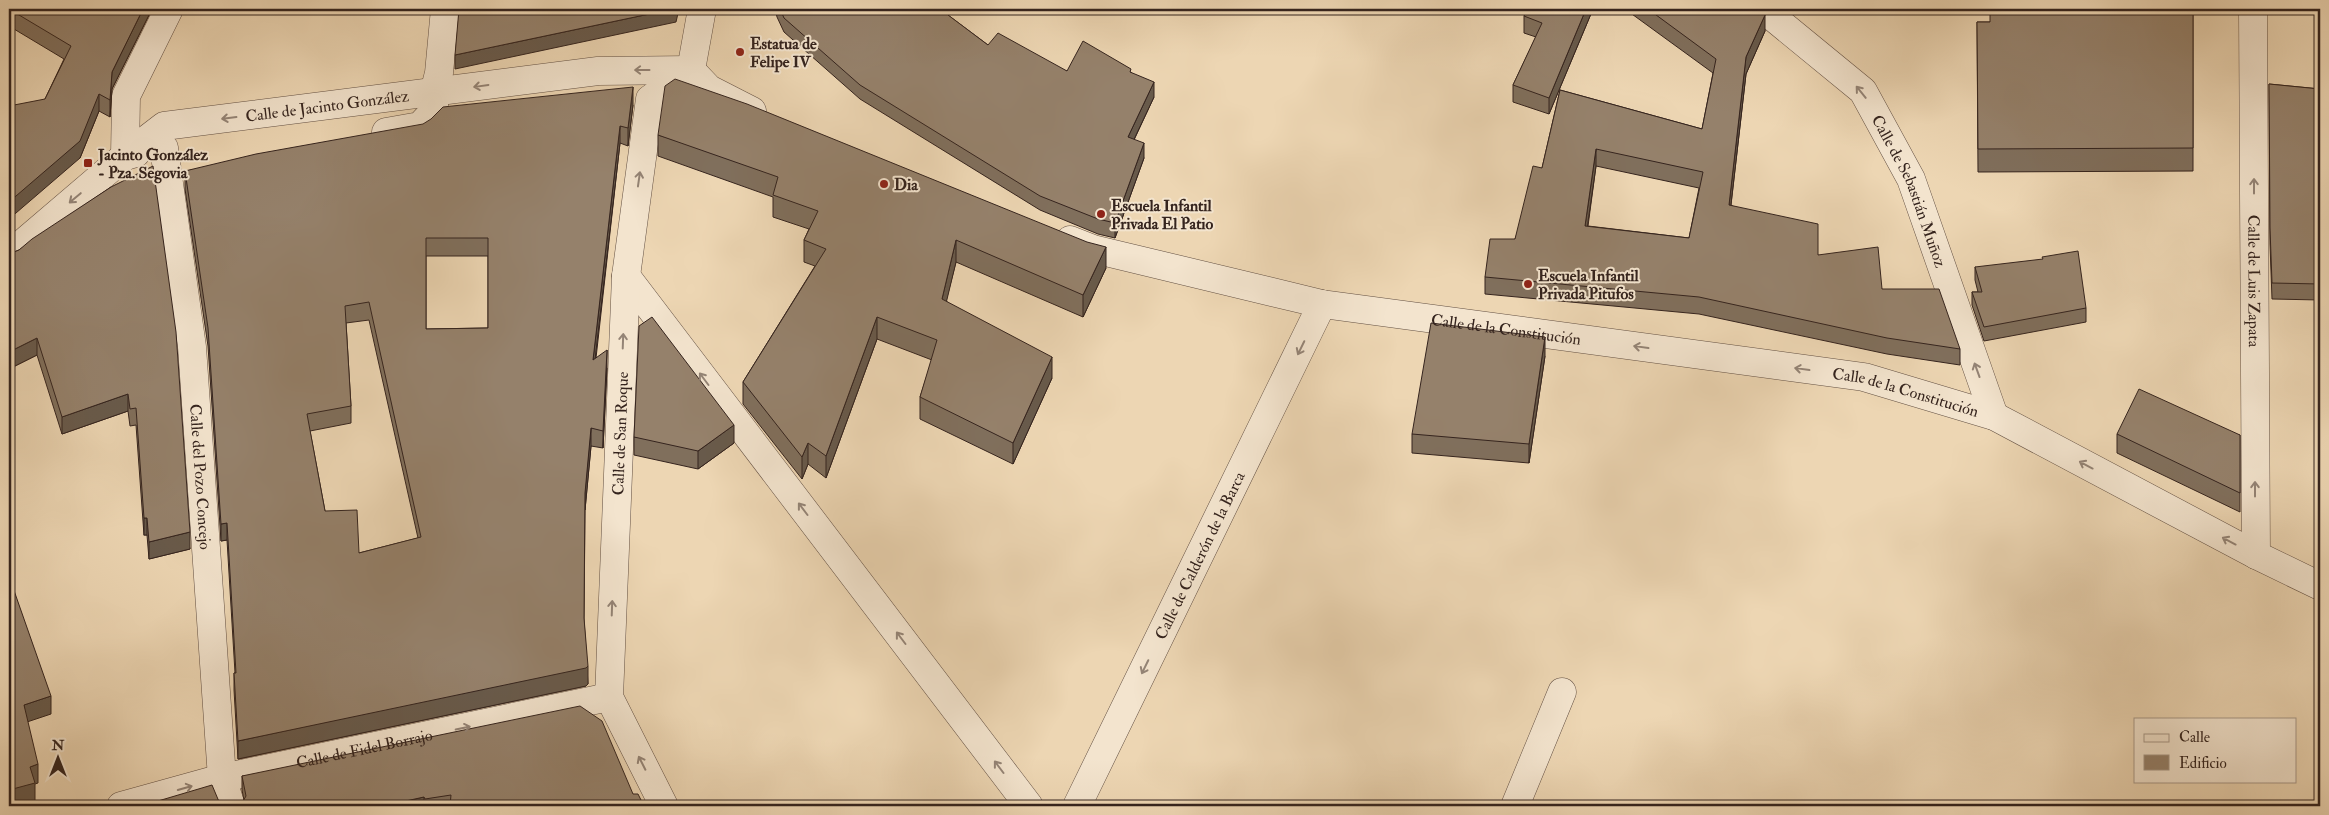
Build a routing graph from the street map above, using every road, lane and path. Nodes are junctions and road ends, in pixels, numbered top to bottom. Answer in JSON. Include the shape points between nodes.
{"nodes":[{"id":1,"x":169,"y":9,"type":"edge"},
{"id":2,"x":445,"y":9,"type":"edge"},
{"id":3,"x":702,"y":9,"type":"edge"},
{"id":4,"x":1763,"y":9,"type":"edge"},
{"id":5,"x":2253,"y":9,"type":"edge"},
{"id":6,"x":691,"y":70,"type":"junction"},
{"id":7,"x":434,"y":92,"type":"junction"},
{"id":8,"x":771,"y":118,"type":"edge"},
{"id":9,"x":362,"y":136,"type":"edge"},
{"id":10,"x":164,"y":148,"type":"junction"},
{"id":11,"x":125,"y":156,"type":"junction"},
{"id":12,"x":194,"y":172,"type":"edge"},
{"id":13,"x":1047,"y":230,"type":"edge"},
{"id":14,"x":9,"y":255,"type":"edge"},
{"id":15,"x":626,"y":276,"type":"junction"},
{"id":16,"x":1322,"y":304,"type":"junction"},
{"id":17,"x":1994,"y":416,"type":"junction"},
{"id":18,"x":2256,"y":555,"type":"junction"},
{"id":19,"x":2320,"y":586,"type":"edge"},
{"id":20,"x":1562,"y":692,"type":"dead end"},
{"id":21,"x":609,"y":697,"type":"junction"},
{"id":22,"x":222,"y":778,"type":"junction"},
{"id":23,"x":121,"y":806,"type":"edge"},
{"id":24,"x":231,"y":806,"type":"edge"},
{"id":25,"x":664,"y":806,"type":"edge"},
{"id":26,"x":1029,"y":806,"type":"edge"},
{"id":27,"x":1078,"y":806,"type":"edge"},
{"id":28,"x":1515,"y":806,"type":"edge"}],
"edges":[{"from":1,"to":11,"type":"street","via":[[126,96]]},
{"from":2,"to":7,"type":"street"},
{"from":3,"to":6,"type":"street"},
{"from":17,"to":4,"type":"street","name":"Calle de Sebastián Muñoz","one_way":true,"via":[[1912,179],[1862,91]]},
{"from":18,"to":5,"type":"street","name":"Calle de Luis Zapata","one_way":true},
{"from":6,"to":7,"type":"street","name":"Calle de Jacinto González","one_way":true,"via":[[598,71]]},
{"from":6,"to":8,"type":"street","via":[[709,89]]},
{"from":15,"to":6,"type":"street","name":"Calle de San Roque","one_way":true,"via":[[650,99]]},
{"from":7,"to":9,"type":"street","via":[[434,111],[420,126]]},
{"from":7,"to":11,"type":"street","name":"Calle de Jacinto González","one_way":true,"via":[[164,126]]},
{"from":10,"to":11,"type":"street"},
{"from":10,"to":12,"type":"street","via":[[175,175]]},
{"from":10,"to":22,"type":"street","name":"Calle del Pozo Concejo","via":[[192,347]]},
{"from":11,"to":14,"type":"street","name":"Calle de Jacinto González","one_way":true},
{"from":13,"to":16,"type":"street","name":"Calle de la Constitución","via":[[1093,249]]},
{"from":21,"to":15,"type":"street","name":"Calle de San Roque","one_way":true},
{"from":26,"to":15,"type":"street","one_way":true},
{"from":17,"to":16,"type":"street","name":"Calle de la Constitución","one_way":true,"via":[[1864,377]]},
{"from":16,"to":27,"type":"street","name":"Calle de Calderón de la Barca","one_way":true},
{"from":18,"to":17,"type":"street","name":"Calle de la Constitución","one_way":true},
{"from":18,"to":19,"type":"street","name":"Calle de la Constitución"},
{"from":20,"to":28,"type":"street"},
{"from":22,"to":21,"type":"street","name":"Calle de Fidel Borrajo","one_way":true},
{"from":25,"to":21,"type":"street","name":"Calle de San Roque","one_way":true},
{"from":23,"to":22,"type":"street","name":"Calle de Fidel Borrajo","one_way":true},
{"from":22,"to":24,"type":"street","name":"Calle del Pozo Concejo"}]}
